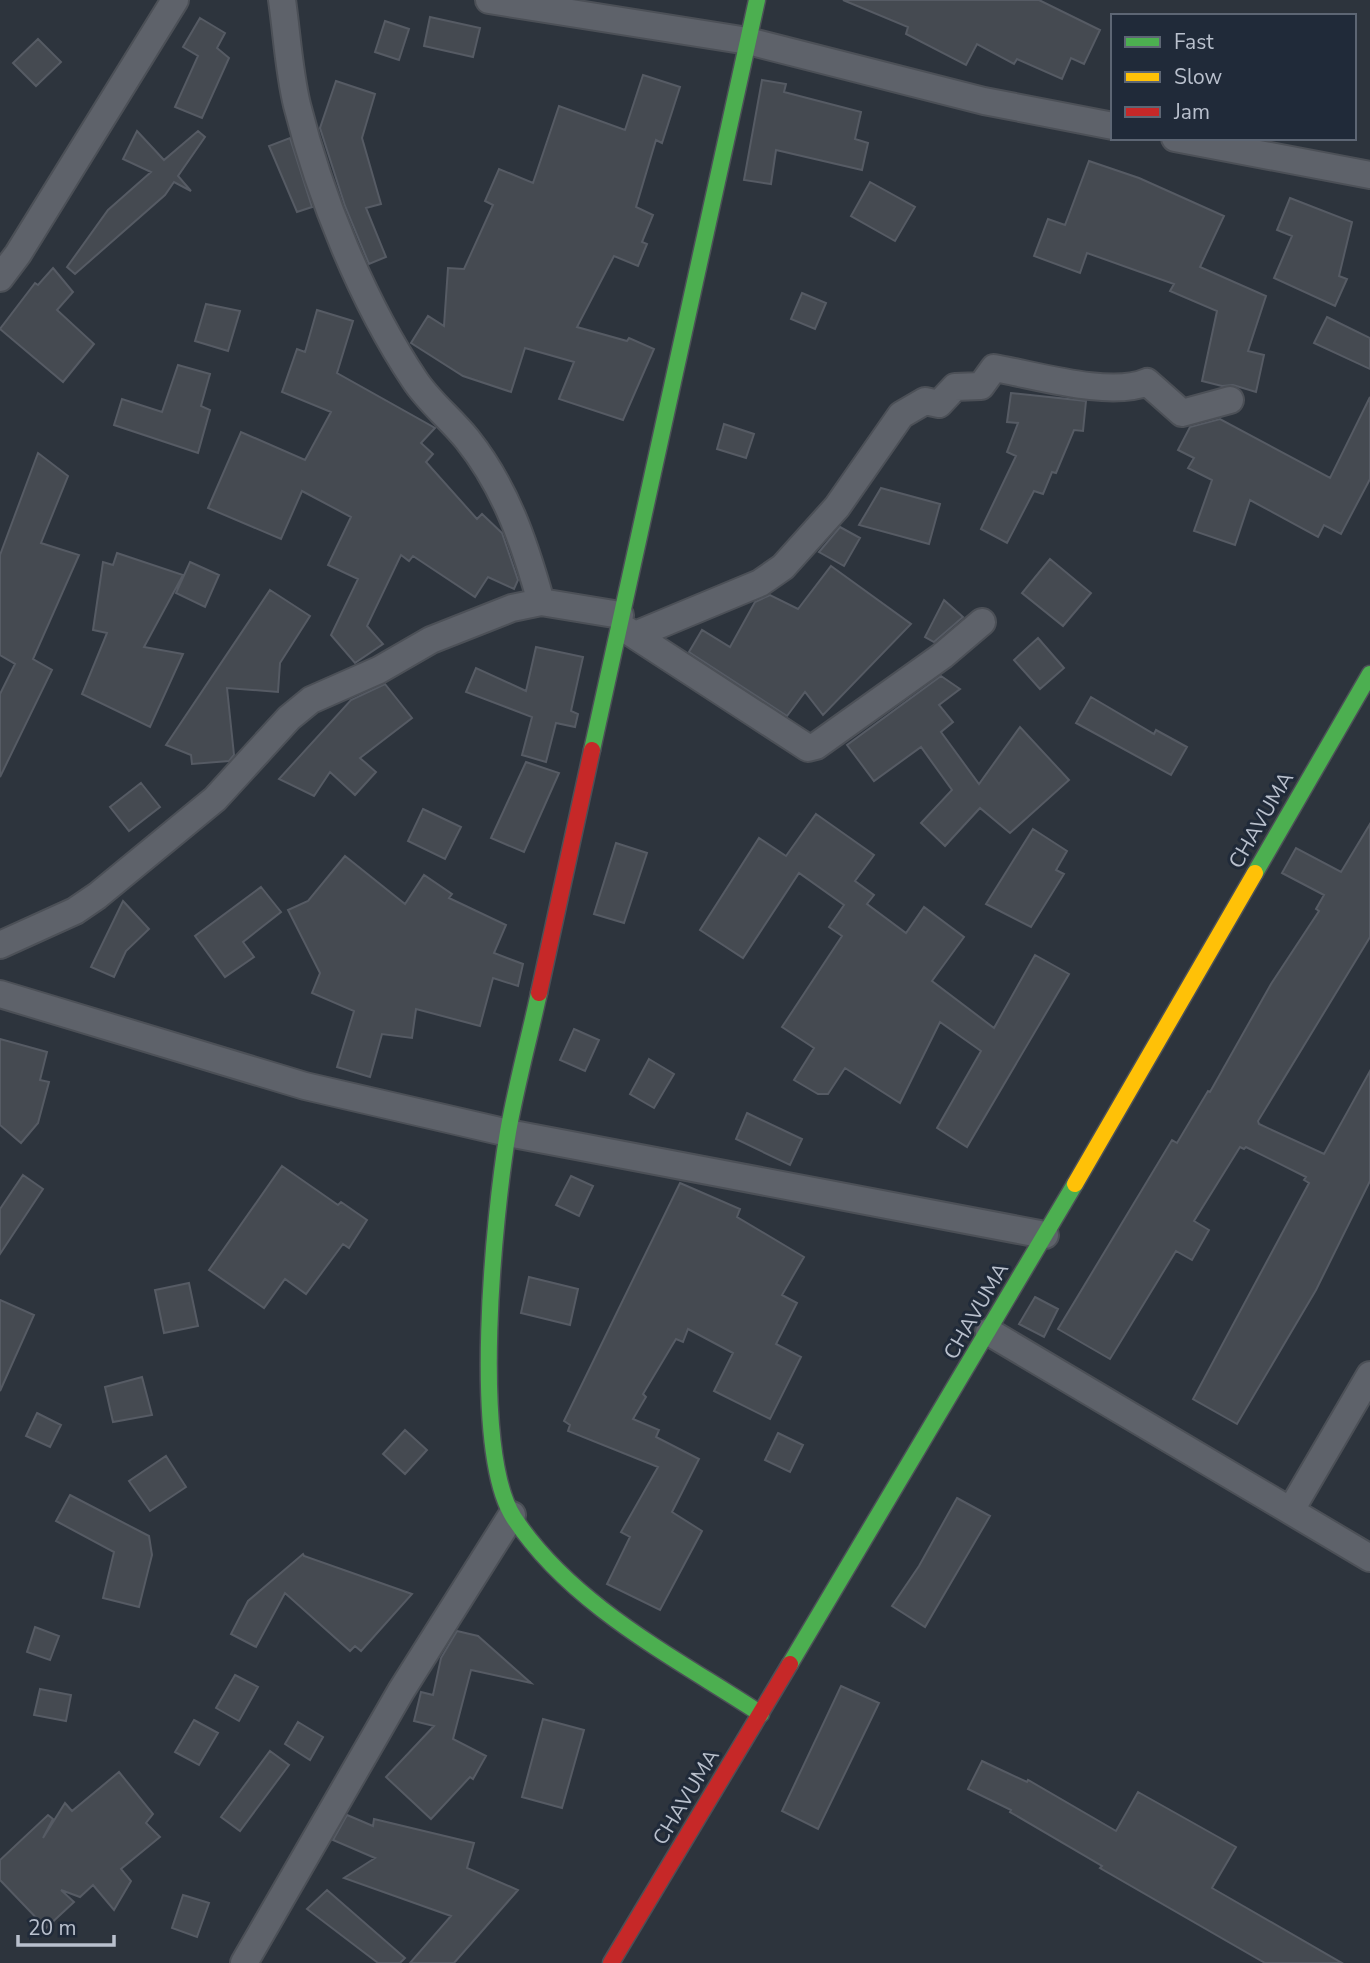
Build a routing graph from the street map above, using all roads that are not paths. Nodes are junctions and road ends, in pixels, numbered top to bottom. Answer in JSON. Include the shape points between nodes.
{"nodes":[{"id":1,"x":175,"y":0,"type":"edge"},
{"id":2,"x":282,"y":0,"type":"edge"},
{"id":3,"x":489,"y":0,"type":"edge"},
{"id":4,"x":757,"y":0,"type":"edge"},
{"id":5,"x":748,"y":41,"type":"junction"},
{"id":6,"x":1111,"y":126,"type":"edge"},
{"id":7,"x":1186,"y":140,"type":"edge"},
{"id":8,"x":1370,"y":175,"type":"edge"},
{"id":9,"x":0,"y":278,"type":"edge"},
{"id":10,"x":1230,"y":400,"type":"dead end"},
{"id":11,"x":541,"y":602,"type":"junction"},
{"id":12,"x":982,"y":622,"type":"dead end"},
{"id":13,"x":624,"y":625,"type":"junction"},
{"id":14,"x":1370,"y":674,"type":"edge"},
{"id":15,"x":0,"y":945,"type":"edge"},
{"id":16,"x":2,"y":994,"type":"edge"},
{"id":17,"x":508,"y":1133,"type":"junction"},
{"id":18,"x":1045,"y":1235,"type":"junction"},
{"id":19,"x":989,"y":1332,"type":"junction"},
{"id":20,"x":1370,"y":1375,"type":"edge"},
{"id":21,"x":1291,"y":1510,"type":"junction"},
{"id":22,"x":512,"y":1515,"type":"junction"},
{"id":23,"x":1370,"y":1558,"type":"edge"},
{"id":24,"x":761,"y":1714,"type":"junction"},
{"id":25,"x":244,"y":1963,"type":"edge"},
{"id":26,"x":611,"y":1963,"type":"edge"}],
"edges":[{"from":1,"to":9,"type":"street"},
{"from":2,"to":11,"type":"street","via":[[297,104],[330,213],[414,380],[467,439],[500,486],[524,539]]},
{"from":3,"to":5,"type":"street"},
{"from":4,"to":5,"type":"street"},
{"from":5,"to":6,"type":"street","via":[[984,100]]},
{"from":5,"to":13,"type":"street"},
{"from":7,"to":8,"type":"street"},
{"from":10,"to":13,"type":"street","via":[[1182,413],[1147,382],[1132,389],[1088,386],[994,368],[981,386],[955,387],[939,404],[925,401],[901,415],[837,507],[783,567],[760,583]]},
{"from":11,"to":13,"type":"street"},
{"from":11,"to":15,"type":"street","via":[[472,622],[311,700],[215,799],[97,896]]},
{"from":12,"to":13,"type":"street","via":[[942,656],[807,748]]},
{"from":13,"to":17,"type":"street"},
{"from":14,"to":18,"type":"street","name":"CHAVUMA"},
{"from":16,"to":17,"type":"street","via":[[305,1086]]},
{"from":17,"to":18,"type":"street"},
{"from":17,"to":22,"type":"street","via":[[492,1310],[489,1410],[497,1473]]},
{"from":18,"to":19,"type":"street","name":"CHAVUMA"},
{"from":19,"to":21,"type":"street"},
{"from":19,"to":24,"type":"street","name":"CHAVUMA"},
{"from":20,"to":21,"type":"street"},
{"from":21,"to":23,"type":"street"},
{"from":22,"to":24,"type":"street","via":[[551,1562],[601,1607]]},
{"from":22,"to":25,"type":"street","via":[[401,1691]]},
{"from":24,"to":26,"type":"street","name":"CHAVUMA"}]}
